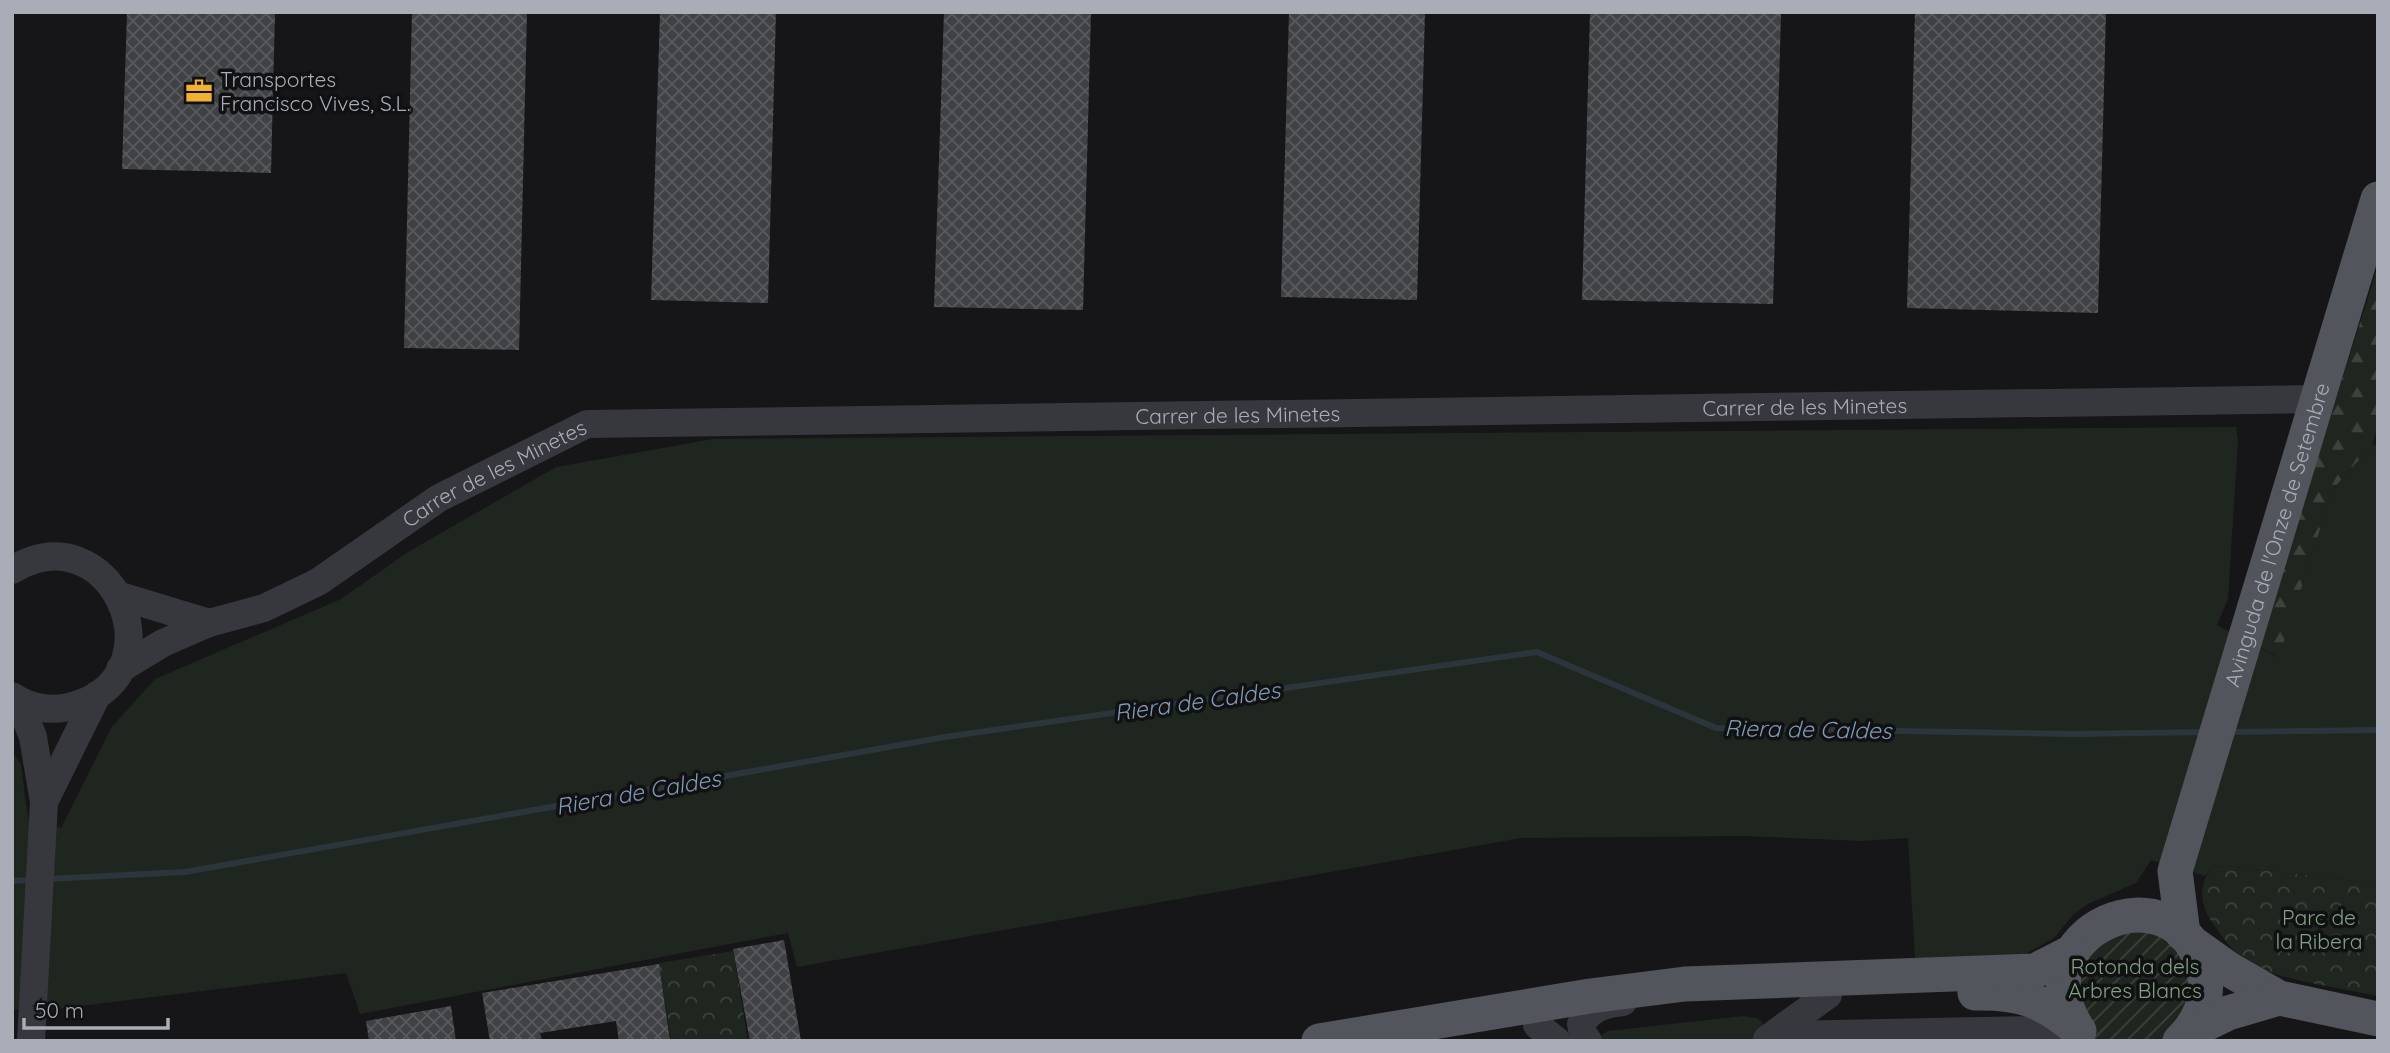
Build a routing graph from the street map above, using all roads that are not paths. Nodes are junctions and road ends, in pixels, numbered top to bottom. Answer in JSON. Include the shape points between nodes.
{"nodes":[{"id":1,"x":2378,"y":199,"type":"edge"},
{"id":2,"x":2318,"y":399,"type":"junction"},
{"id":3,"x":12,"y":570,"type":"edge"},
{"id":4,"x":120,"y":596,"type":"junction"},
{"id":5,"x":209,"y":622,"type":"junction"},
{"id":6,"x":120,"y":669,"type":"junction"},
{"id":7,"x":97,"y":695,"type":"junction"},
{"id":8,"x":16,"y":699,"type":"edge"},
{"id":9,"x":44,"y":811,"type":"junction"},
{"id":10,"x":2175,"y":871,"type":"junction"},
{"id":11,"x":2126,"y":916,"type":"junction"},
{"id":12,"x":2188,"y":938,"type":"junction"},
{"id":13,"x":2072,"y":952,"type":"junction"},
{"id":14,"x":1735,"y":982,"type":"junction"},
{"id":15,"x":1685,"y":984,"type":"junction"},
{"id":16,"x":1819,"y":995,"type":"junction"},
{"id":17,"x":2278,"y":998,"type":"junction"},
{"id":18,"x":2378,"y":1019,"type":"edge"},
{"id":19,"x":1585,"y":1027,"type":"edge"},
{"id":20,"x":1547,"y":1033,"type":"edge"},
{"id":21,"x":2184,"y":1036,"type":"edge"},
{"id":22,"x":2085,"y":1037,"type":"edge"},
{"id":23,"x":31,"y":1041,"type":"edge"},
{"id":24,"x":1319,"y":1041,"type":"edge"},
{"id":25,"x":1447,"y":1041,"type":"edge"},
{"id":26,"x":1765,"y":1041,"type":"edge"},
{"id":27,"x":1782,"y":1041,"type":"edge"}],
"edges":[{"from":1,"to":2,"type":"main road","name":"Avinguda de l'Onze de Setembre"},
{"from":2,"to":5,"type":"street","name":"Carrer de les Minetes","via":[[587,424],[439,498],[318,582],[264,608]]},
{"from":2,"to":10,"type":"main road","name":"Avinguda de l'Onze de Setembre"},
{"from":3,"to":4,"type":"street","via":[[49,557],[73,560],[105,577]]},
{"from":4,"to":5,"type":"street"},
{"from":4,"to":6,"type":"street","via":[[129,633]]},
{"from":5,"to":6,"type":"street","name":"Carrer de les Minetes"},
{"from":6,"to":7,"type":"street"},
{"from":7,"to":8,"type":"street","via":[[59,709]]},
{"from":7,"to":9,"type":"street"},
{"from":8,"to":9,"type":"street","via":[[33,737]]},
{"from":9,"to":23,"type":"street"},
{"from":10,"to":11,"type":"main road"},
{"from":10,"to":12,"type":"main road","name":"Avinguda de l'Onze de Setembre"},
{"from":11,"to":12,"type":"main road","via":[[2150,917]]},
{"from":11,"to":13,"type":"main road","via":[[2100,924]]},
{"from":12,"to":17,"type":"main road"},
{"from":12,"to":21,"type":"main road","via":[[2206,979],[2199,1016]]},
{"from":13,"to":14,"type":"main road","via":[[2035,971]]},
{"from":13,"to":22,"type":"main road","via":[[2064,991],[2068,1011]]},
{"from":14,"to":15,"type":"main road"},
{"from":14,"to":16,"type":"street","via":[[1750,990],[1786,989]]},
{"from":15,"to":19,"type":"street","via":[[1663,996],[1594,1008]]},
{"from":15,"to":24,"type":"main road"},
{"from":16,"to":19,"type":"main road","via":[[1697,1003]]},
{"from":16,"to":22,"type":"main road","via":[[2006,992],[2046,1005]]},
{"from":16,"to":26,"type":"street"},
{"from":17,"to":18,"type":"main road"},
{"from":17,"to":21,"type":"main road","via":[[2228,1013]]},
{"from":19,"to":20,"type":"main road"},
{"from":20,"to":25,"type":"main road"},
{"from":22,"to":27,"type":"street","via":[[1834,1034],[1798,1035]]}]}
